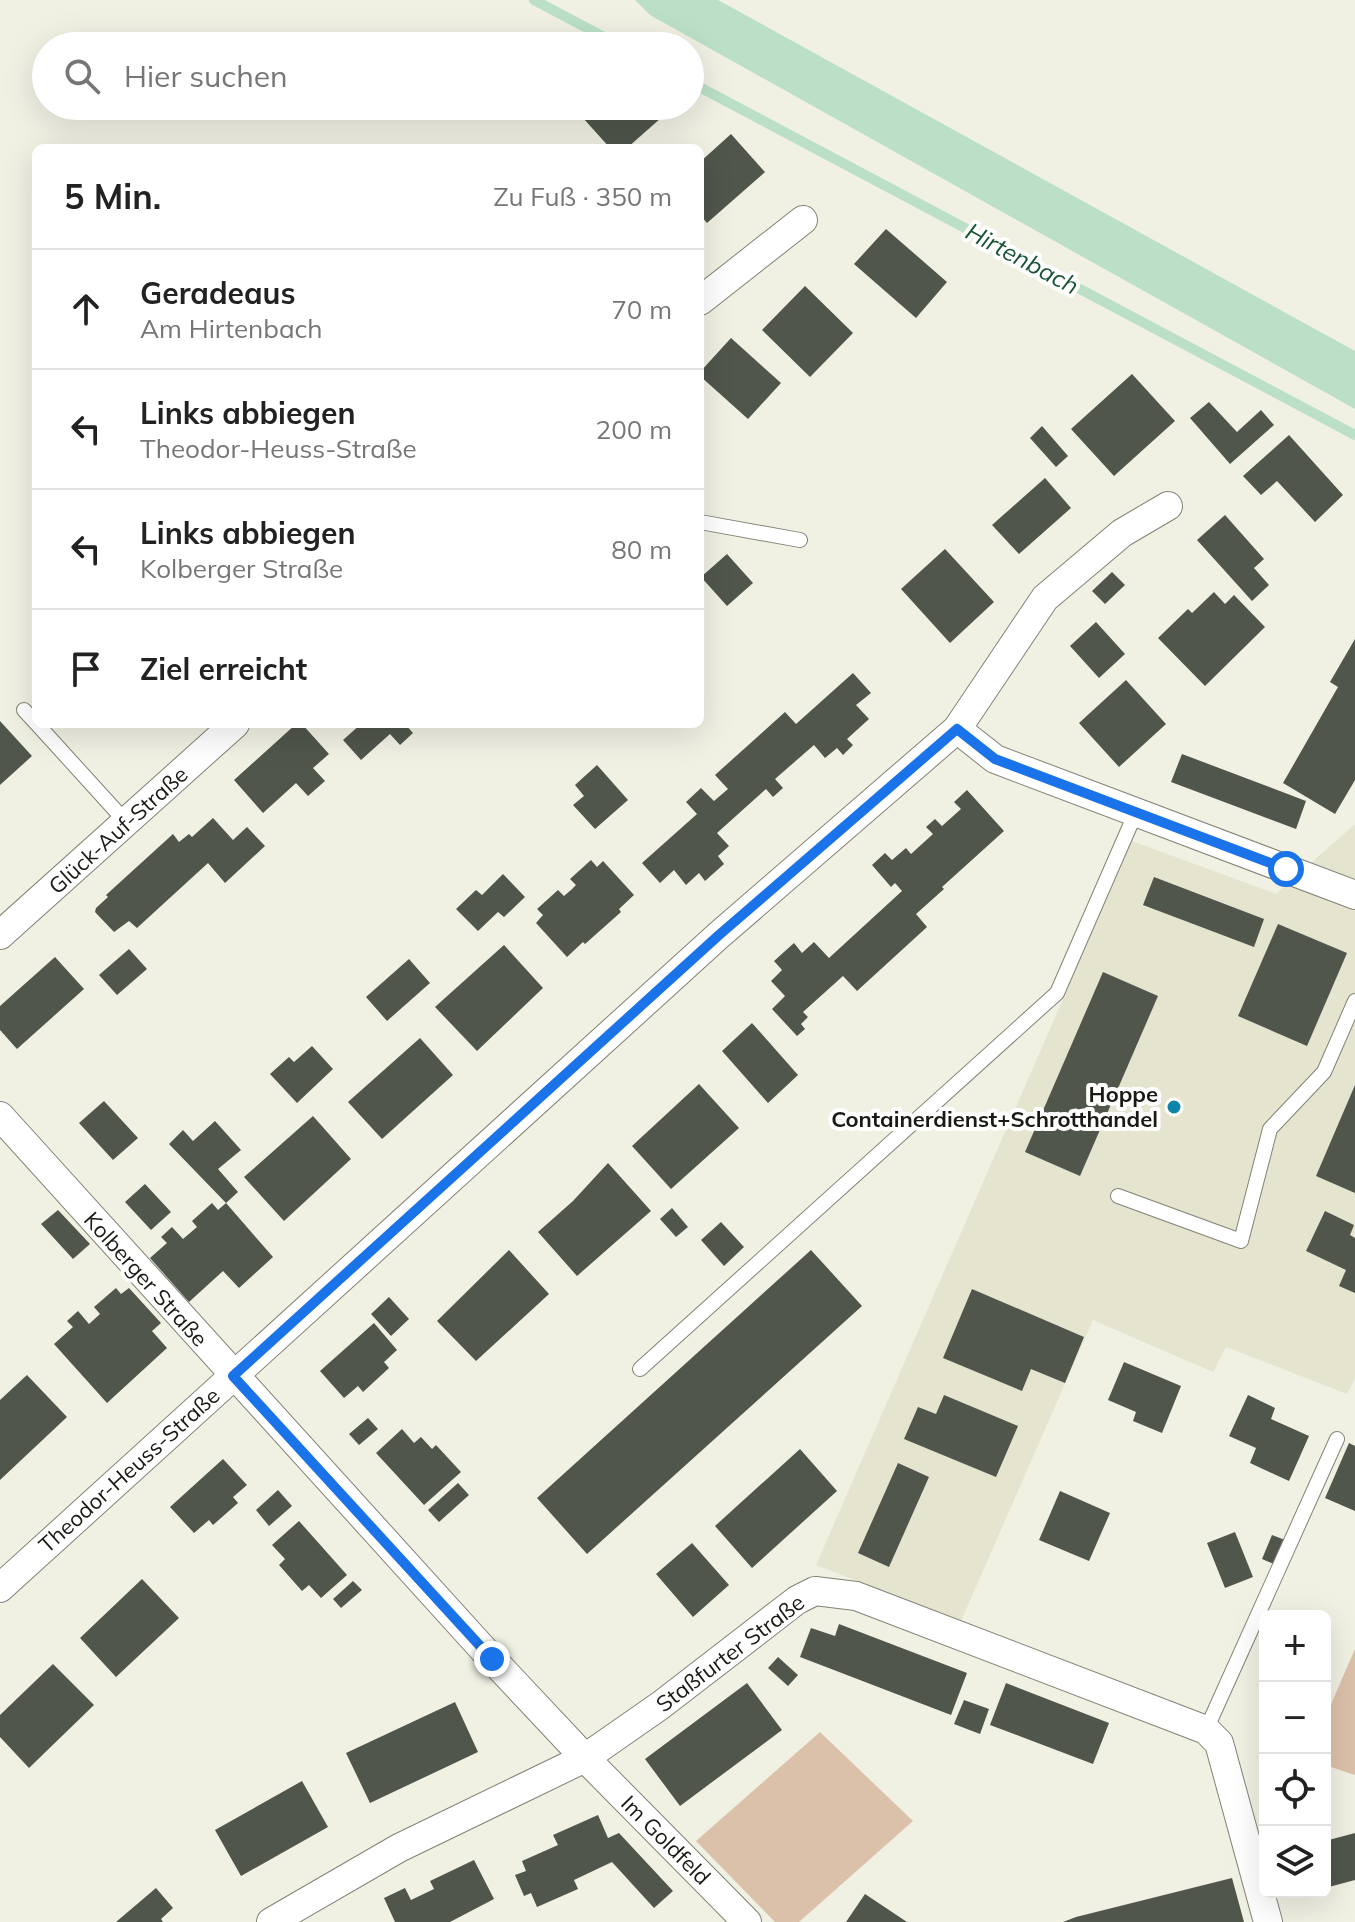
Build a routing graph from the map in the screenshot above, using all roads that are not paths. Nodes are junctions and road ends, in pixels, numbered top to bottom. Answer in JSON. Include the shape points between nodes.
{"nodes":[{"id":1,"x":803,"y":220,"type":"dead end"},
{"id":2,"x":704,"y":298,"type":"edge"},
{"id":3,"x":1168,"y":506,"type":"dead end"},
{"id":4,"x":704,"y":523,"type":"edge"},
{"id":5,"x":800,"y":540,"type":"dead end"},
{"id":6,"x":24,"y":710,"type":"dead end"},
{"id":7,"x":32,"y":719,"type":"edge"},
{"id":8,"x":40,"y":728,"type":"edge"},
{"id":9,"x":231,"y":728,"type":"edge"},
{"id":10,"x":957,"y":729,"type":"junction"},
{"id":11,"x":1136,"y":812,"type":"junction"},
{"id":12,"x":126,"y":822,"type":"junction"},
{"id":13,"x":1355,"y":895,"type":"edge"},
{"id":14,"x":0,"y":935,"type":"edge"},
{"id":15,"x":1355,"y":1001,"type":"edge"},
{"id":16,"x":0,"y":1116,"type":"edge"},
{"id":17,"x":1118,"y":1196,"type":"dead end"},
{"id":18,"x":640,"y":1369,"type":"dead end"},
{"id":19,"x":233,"y":1376,"type":"junction"},
{"id":20,"x":1337,"y":1439,"type":"dead end"},
{"id":21,"x":0,"y":1588,"type":"edge"},
{"id":22,"x":1206,"y":1730,"type":"junction"},
{"id":23,"x":585,"y":1758,"type":"junction"},
{"id":24,"x":271,"y":1922,"type":"edge"},
{"id":25,"x":747,"y":1922,"type":"edge"},
{"id":26,"x":1268,"y":1922,"type":"edge"}],
"edges":[{"from":1,"to":2,"type":"street"},
{"from":3,"to":10,"type":"street","name":"Theodor-Heuss-Straße","via":[[1122,533],[1045,598]]},
{"from":4,"to":5,"type":"lane"},
{"from":6,"to":7,"type":"lane"},
{"from":8,"to":12,"type":"lane"},
{"from":9,"to":12,"type":"street","name":"Glück-Auf-Straße"},
{"from":10,"to":11,"type":"street","via":[[995,759]]},
{"from":10,"to":19,"type":"street","name":"Theodor-Heuss-Straße","via":[[719,935]]},
{"from":11,"to":13,"type":"street"},
{"from":11,"to":18,"type":"lane","via":[[1057,993]]},
{"from":12,"to":14,"type":"street","name":"Glück-Auf-Straße"},
{"from":15,"to":17,"type":"lane","via":[[1324,1072],[1270,1129],[1241,1241]]},
{"from":16,"to":19,"type":"street","name":"Kolberger Straße"},
{"from":19,"to":21,"type":"street","name":"Theodor-Heuss-Straße"},
{"from":19,"to":23,"type":"street","name":"Kolberger Straße"},
{"from":20,"to":22,"type":"lane"},
{"from":22,"to":23,"type":"street","name":"Staßfurter Straße","via":[[856,1596],[815,1591]]},
{"from":22,"to":26,"type":"street","via":[[1219,1743]]},
{"from":23,"to":24,"type":"street","name":"Staßfurter Straße","via":[[399,1848]]},
{"from":23,"to":25,"type":"street","name":"Im Goldfeld"}]}
